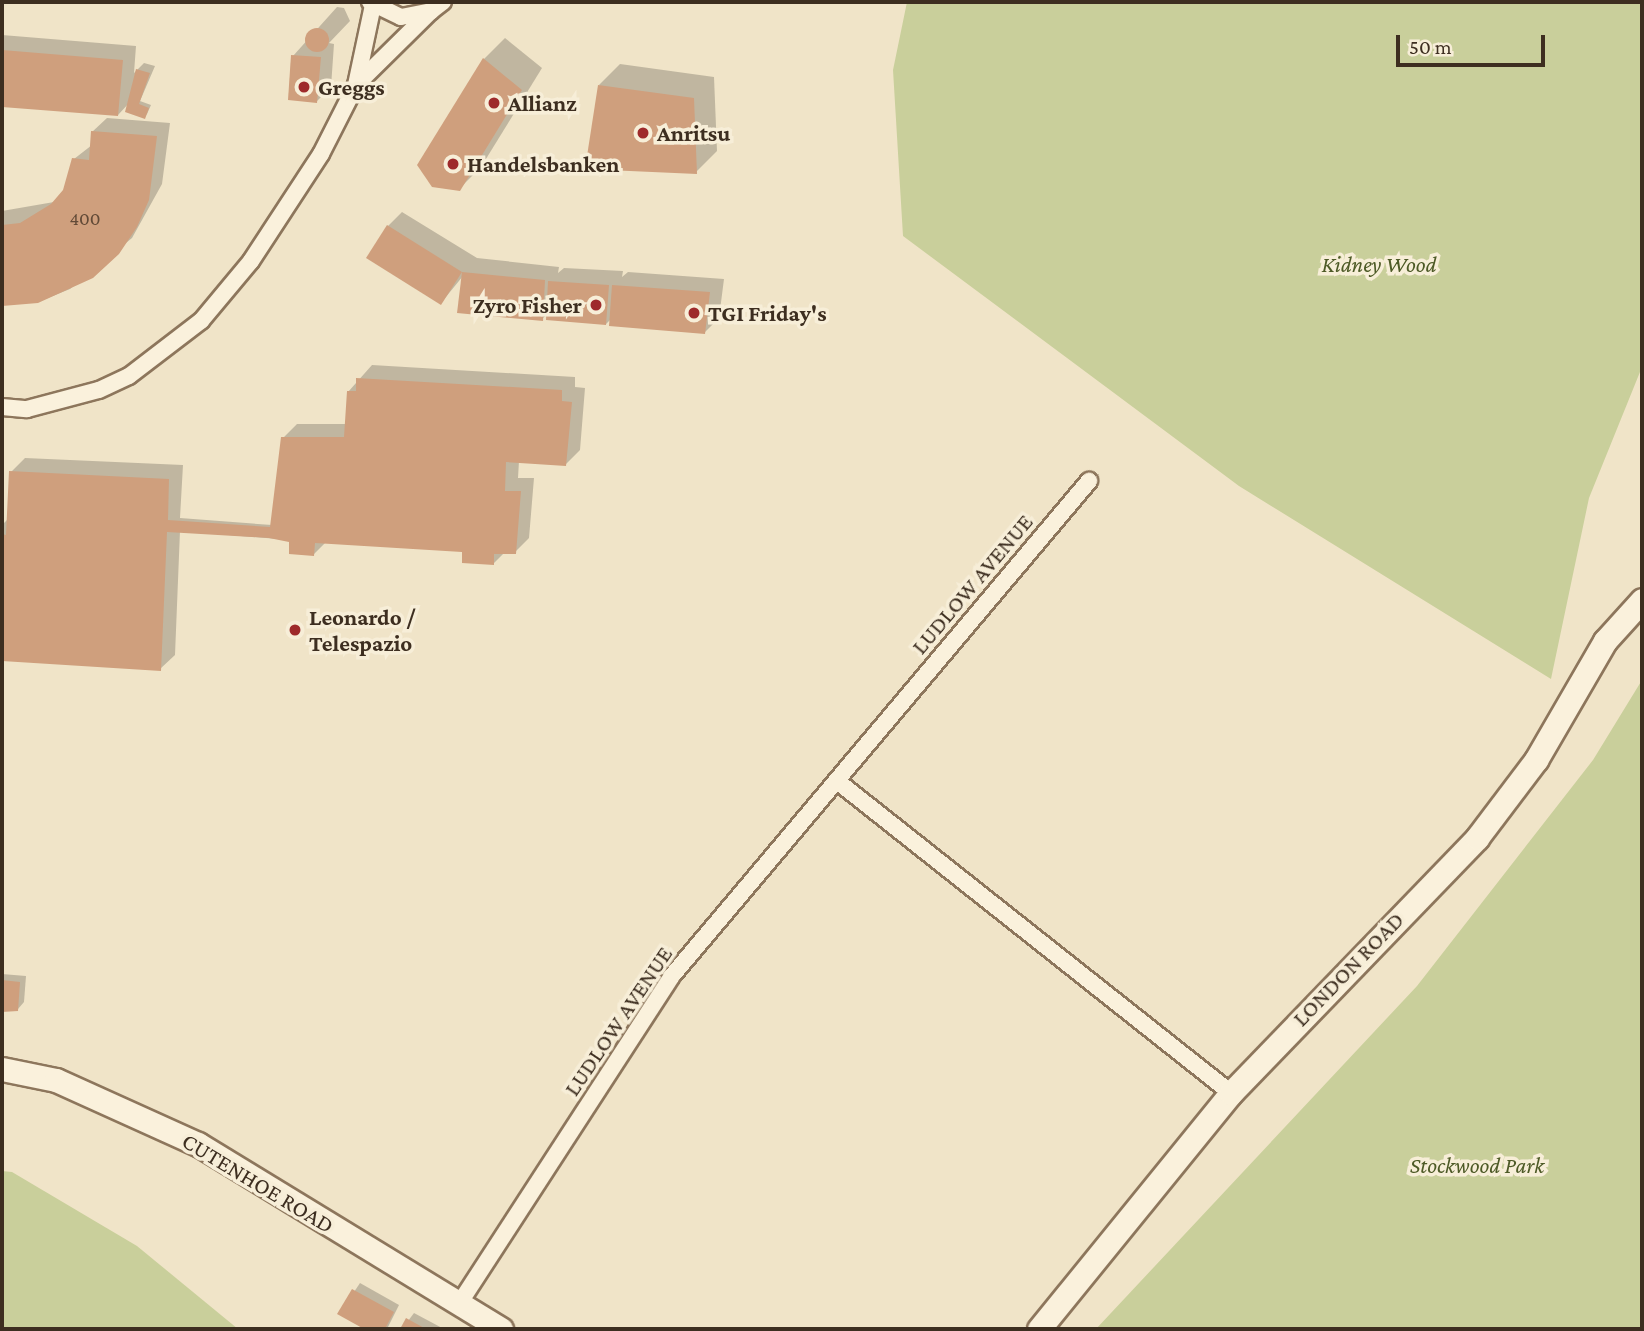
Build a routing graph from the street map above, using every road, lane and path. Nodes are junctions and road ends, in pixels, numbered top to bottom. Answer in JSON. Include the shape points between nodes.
{"nodes":[{"id":1,"x":372,"y":3,"type":"edge"},
{"id":2,"x":441,"y":5,"type":"edge"},
{"id":3,"x":356,"y":85,"type":"junction"},
{"id":4,"x":2,"y":407,"type":"edge"},
{"id":5,"x":1089,"y":481,"type":"dead end"},
{"id":6,"x":1642,"y":600,"type":"edge"},
{"id":7,"x":837,"y":781,"type":"junction"},
{"id":8,"x":2,"y":1069,"type":"edge"},
{"id":9,"x":1231,"y":1093,"type":"junction"},
{"id":10,"x":459,"y":1304,"type":"junction"},
{"id":11,"x":501,"y":1329,"type":"edge"},
{"id":12,"x":1039,"y":1329,"type":"edge"}],
"edges":[{"from":1,"to":2,"type":"street","via":[[401,17]]},
{"from":1,"to":3,"type":"street"},
{"from":2,"to":3,"type":"street"},
{"from":3,"to":4,"type":"street","via":[[321,154],[251,261],[201,321],[129,376],[99,390],[27,409]]},
{"from":5,"to":7,"type":"street","name":"LUDLOW AVENUE"},
{"from":6,"to":9,"type":"street","name":"LONDON ROAD","via":[[1605,641],[1536,760],[1477,838]]},
{"from":7,"to":9,"type":"street"},
{"from":7,"to":10,"type":"street","name":"LUDLOW AVENUE","via":[[671,977]]},
{"from":8,"to":10,"type":"street","name":"CUTENHOE ROAD","via":[[57,1080],[187,1139]]},
{"from":9,"to":12,"type":"street","name":"LONDON ROAD"},
{"from":10,"to":11,"type":"street","name":"CUTENHOE ROAD"}]}
